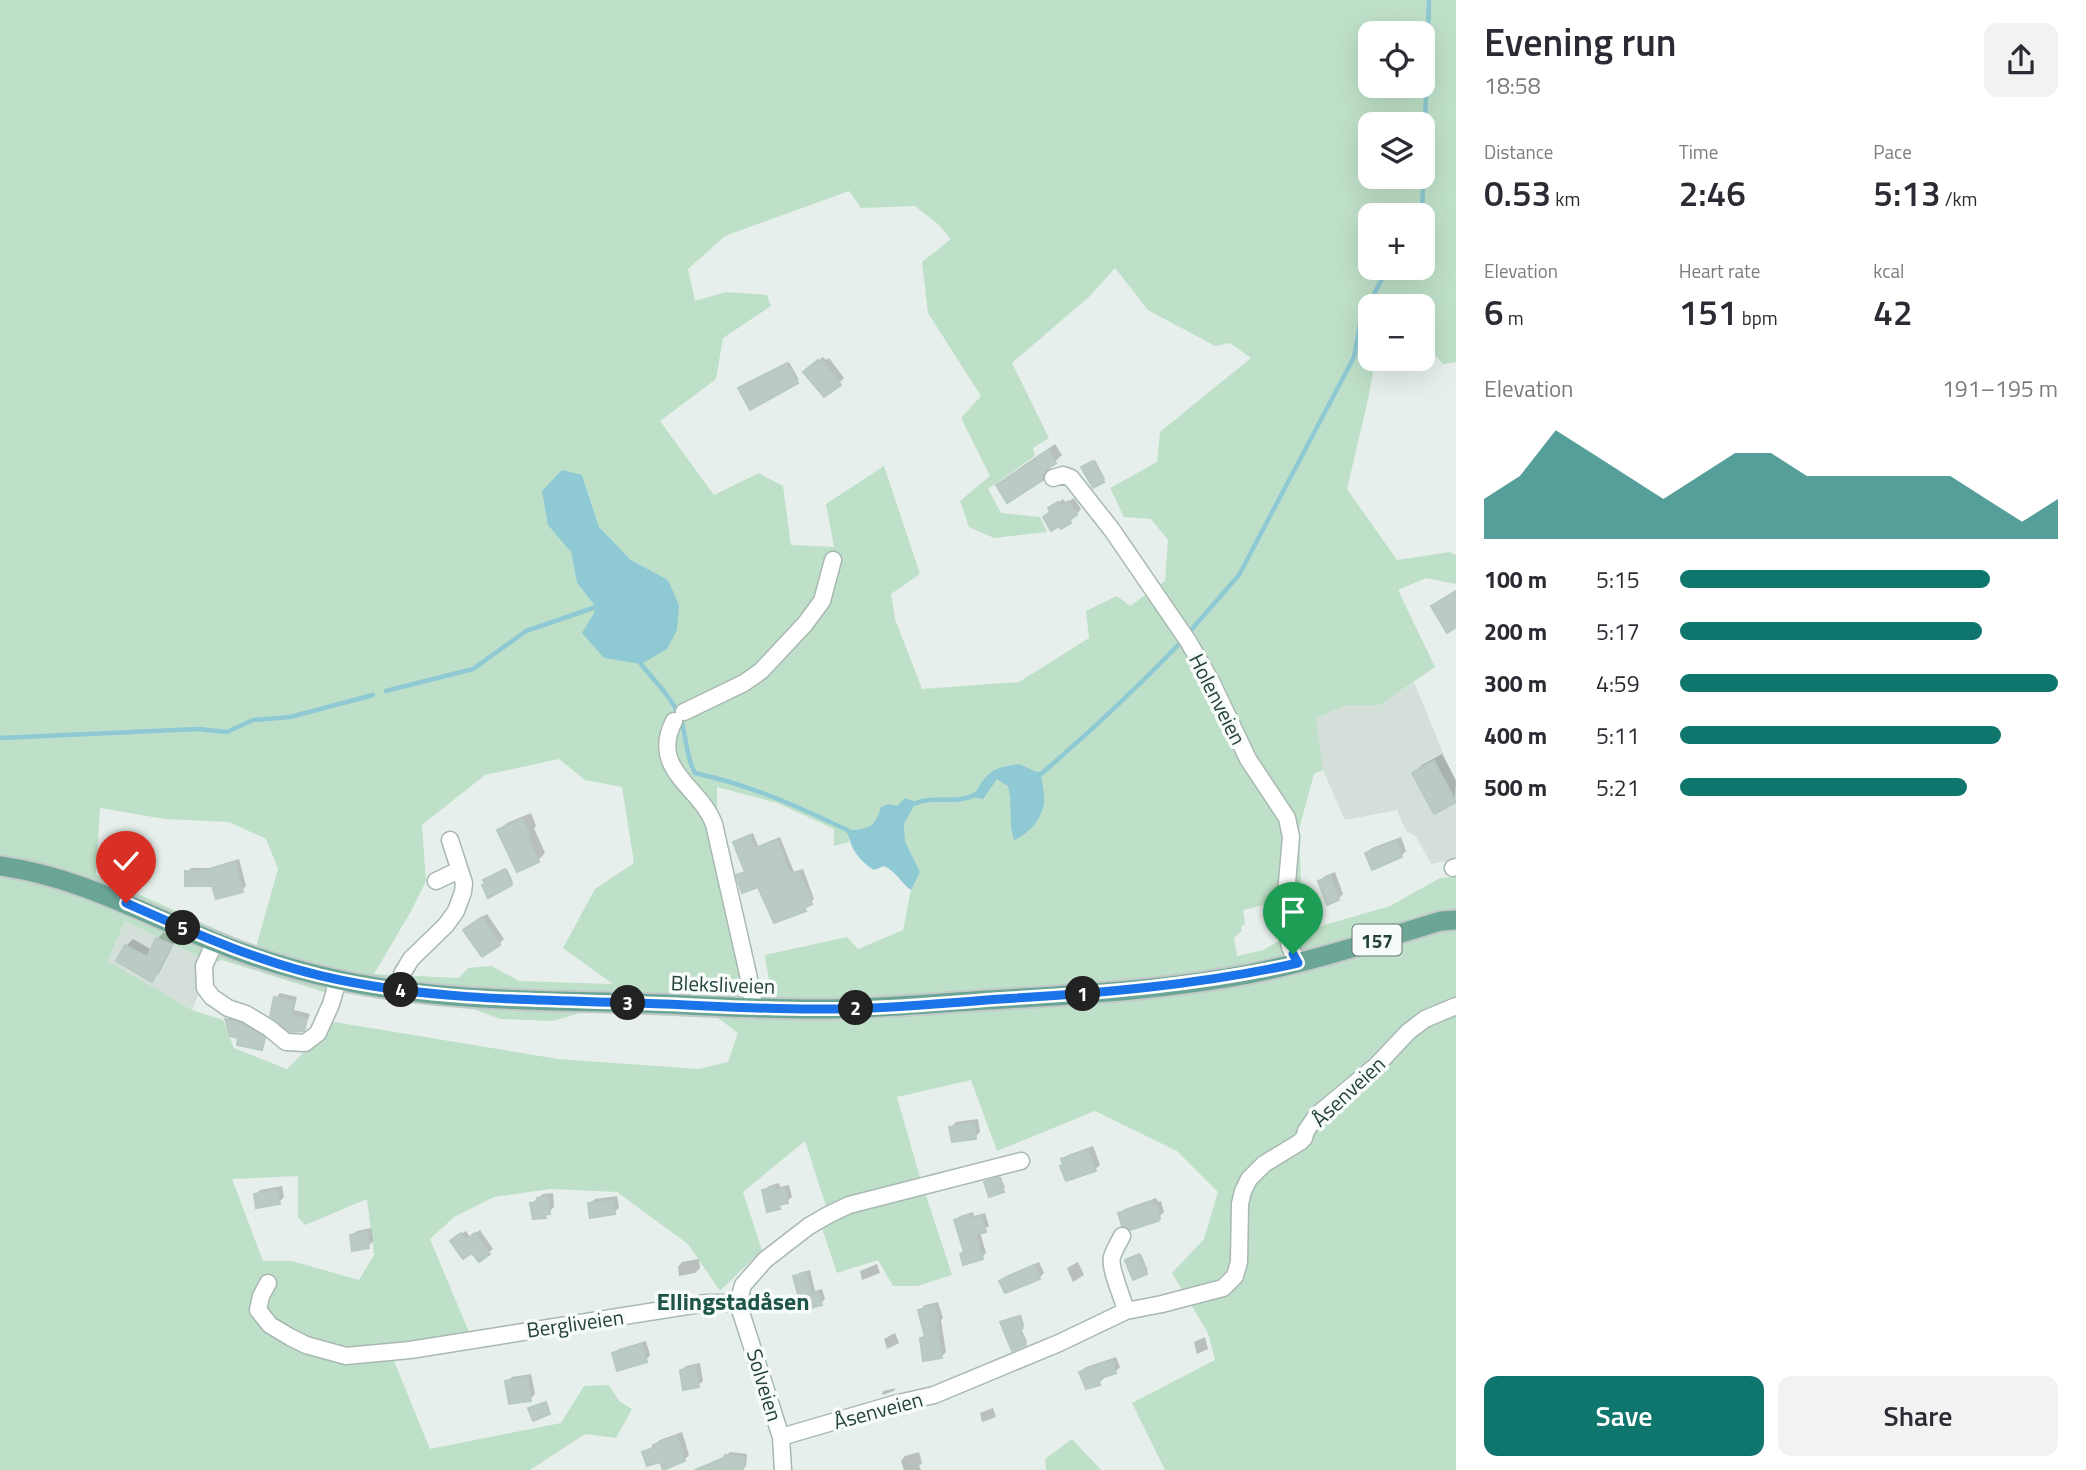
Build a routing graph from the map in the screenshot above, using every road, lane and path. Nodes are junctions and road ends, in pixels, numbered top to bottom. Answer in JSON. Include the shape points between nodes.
{"nodes":[{"id":1,"x":1053,"y":478,"type":"dead end"},
{"id":2,"x":834,"y":560,"type":"dead end"},
{"id":3,"x":450,"y":840,"type":"dead end"},
{"id":4,"x":0,"y":866,"type":"edge"},
{"id":5,"x":459,"y":870,"type":"junction"},
{"id":6,"x":436,"y":881,"type":"dead end"},
{"id":7,"x":1456,"y":920,"type":"edge"},
{"id":8,"x":215,"y":942,"type":"junction"},
{"id":9,"x":1298,"y":963,"type":"junction"},
{"id":10,"x":338,"y":980,"type":"junction"},
{"id":11,"x":401,"y":990,"type":"junction"},
{"id":12,"x":1456,"y":1006,"type":"edge"},
{"id":13,"x":754,"y":1007,"type":"junction"},
{"id":14,"x":1021,"y":1161,"type":"dead end"},
{"id":15,"x":1122,"y":1236,"type":"dead end"},
{"id":16,"x":268,"y":1283,"type":"dead end"},
{"id":17,"x":738,"y":1303,"type":"junction"},
{"id":18,"x":1126,"y":1311,"type":"junction"},
{"id":19,"x":782,"y":1437,"type":"junction"},
{"id":20,"x":783,"y":1470,"type":"edge"}],
"edges":[{"from":1,"to":9,"type":"street","name":"Holenveien","via":[[1071,478],[1112,530],[1188,641],[1248,759],[1287,818],[1291,837],[1285,925]]},
{"from":2,"to":13,"type":"street","via":[[826,590],[805,624],[761,671],[679,717],[667,741],[671,765],[706,807],[714,824]]},
{"from":3,"to":5,"type":"street"},
{"from":4,"to":8,"type":"main road","name":"Bleksliveien","number":"157","via":[[84,886]]},
{"from":5,"to":6,"type":"street"},
{"from":5,"to":11,"type":"street","via":[[464,883],[456,911],[411,959],[402,974]]},
{"from":7,"to":9,"type":"main road","name":"Bleksliveien","number":"157"},
{"from":8,"to":10,"type":"main road","name":"Bleksliveien","number":"157"},
{"from":8,"to":10,"type":"street","via":[[204,966],[205,988],[228,1008],[246,1014],[286,1042],[305,1043],[318,1033]]},
{"from":9,"to":13,"type":"main road","name":"Bleksliveien","number":"157","via":[[1214,980],[1056,996],[895,1007]]},
{"from":10,"to":11,"type":"main road","name":"Bleksliveien","number":"157"},
{"from":11,"to":13,"type":"main road","name":"Bleksliveien","number":"157","via":[[503,999]]},
{"from":12,"to":18,"type":"street","name":"Åsenveien","via":[[1408,1032],[1376,1066],[1317,1115],[1300,1142],[1249,1179],[1240,1204],[1239,1262],[1231,1282],[1212,1292]]},
{"from":14,"to":17,"type":"street","via":[[849,1205],[777,1250],[751,1274]]},
{"from":15,"to":18,"type":"street","via":[[1111,1269]]},
{"from":16,"to":17,"type":"street","name":"Bergliveien","via":[[258,1310],[270,1325],[306,1345],[346,1356],[706,1303]]},
{"from":17,"to":19,"type":"street","name":"Solveien"},
{"from":18,"to":19,"type":"street","name":"Åsenveien","via":[[934,1395]]},
{"from":19,"to":20,"type":"street","name":"Solveien"}]}
